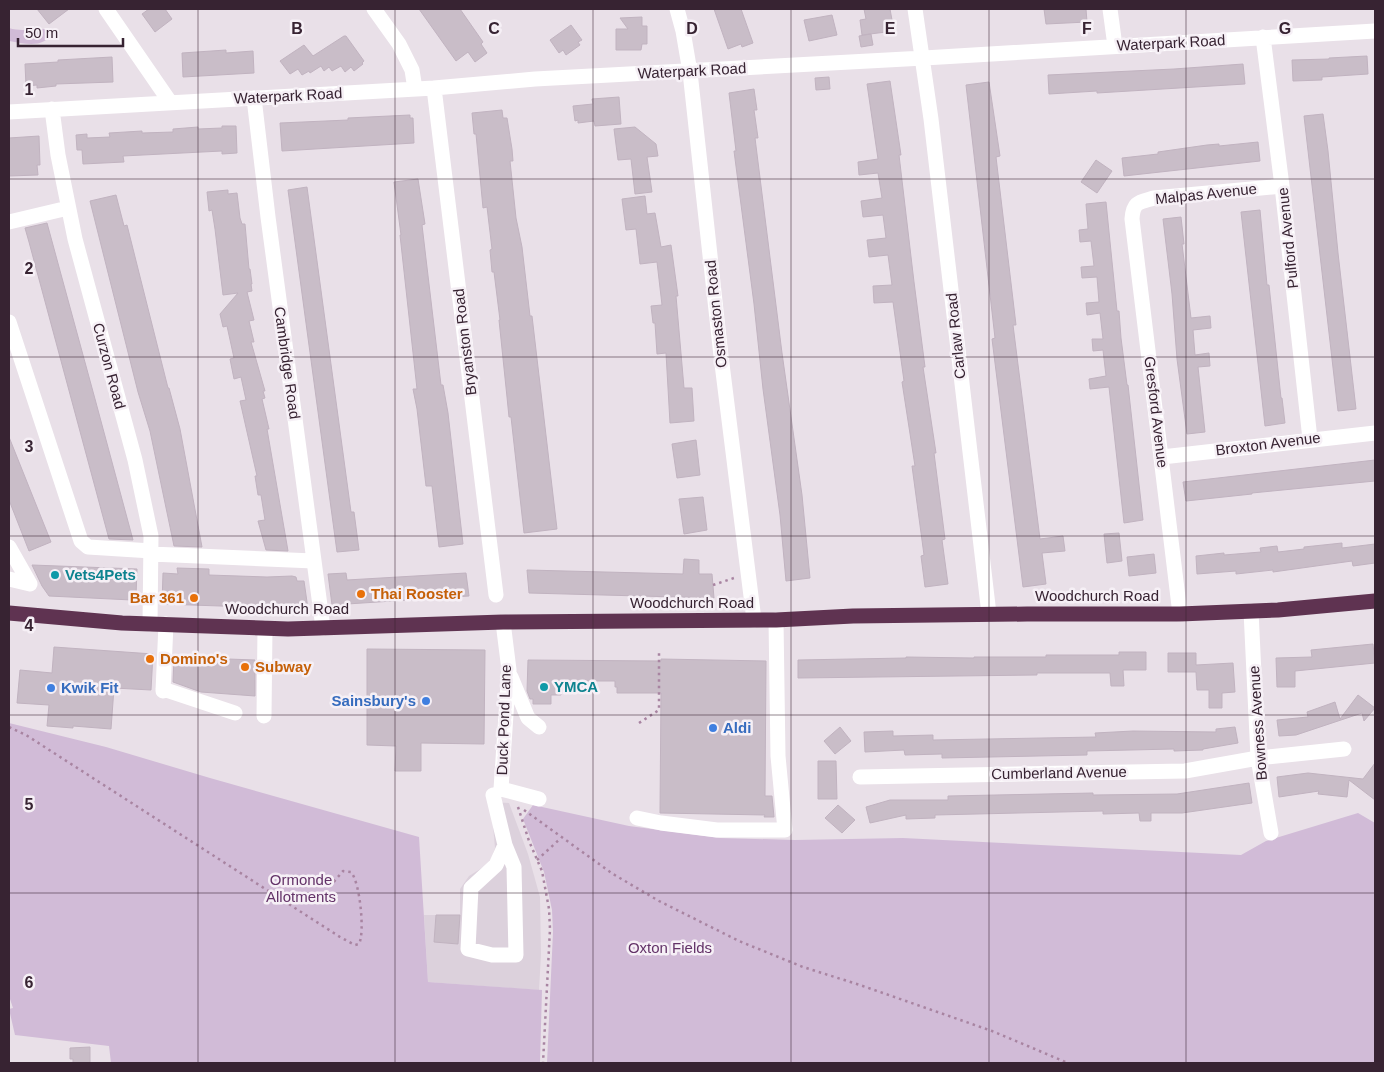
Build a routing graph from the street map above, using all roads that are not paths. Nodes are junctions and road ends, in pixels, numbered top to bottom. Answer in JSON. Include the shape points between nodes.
{"nodes":[{"id":1,"x":106,"y":9,"type":"edge"},
{"id":2,"x":374,"y":9,"type":"edge"},
{"id":3,"x":677,"y":9,"type":"edge"},
{"id":4,"x":915,"y":9,"type":"edge"},
{"id":5,"x":1110,"y":9,"type":"edge"},
{"id":6,"x":1375,"y":31,"type":"edge"},
{"id":7,"x":1263,"y":37,"type":"junction"},
{"id":8,"x":1116,"y":46,"type":"junction"},
{"id":9,"x":924,"y":58,"type":"junction"},
{"id":10,"x":690,"y":72,"type":"junction"},
{"id":11,"x":434,"y":88,"type":"junction"},
{"id":12,"x":415,"y":89,"type":"junction"},
{"id":13,"x":254,"y":98,"type":"junction"},
{"id":14,"x":170,"y":102,"type":"junction"},
{"id":15,"x":52,"y":109,"type":"junction"},
{"id":16,"x":9,"y":112,"type":"edge"},
{"id":17,"x":1282,"y":186,"type":"junction"},
{"id":18,"x":68,"y":208,"type":"junction"},
{"id":19,"x":1133,"y":210,"type":"joint"},
{"id":20,"x":9,"y":222,"type":"edge"},
{"id":21,"x":9,"y":322,"type":"edge"},
{"id":22,"x":1375,"y":433,"type":"edge"},
{"id":23,"x":1310,"y":440,"type":"junction"},
{"id":24,"x":1162,"y":457,"type":"junction"},
{"id":25,"x":9,"y":547,"type":"edge"},
{"id":26,"x":151,"y":552,"type":"junction"},
{"id":27,"x":314,"y":561,"type":"junction"},
{"id":28,"x":9,"y":579,"type":"edge"},
{"id":29,"x":496,"y":595,"type":"dead end"},
{"id":30,"x":1375,"y":601,"type":"edge"},
{"id":31,"x":1251,"y":611,"type":"junction"},
{"id":32,"x":9,"y":613,"type":"edge"},
{"id":33,"x":989,"y":614,"type":"junction"},
{"id":34,"x":1180,"y":614,"type":"junction"},
{"id":35,"x":754,"y":620,"type":"junction"},
{"id":36,"x":776,"y":620,"type":"junction"},
{"id":37,"x":503,"y":622,"type":"junction"},
{"id":38,"x":150,"y":624,"type":"junction"},
{"id":39,"x":166,"y":624,"type":"junction"},
{"id":40,"x":265,"y":628,"type":"junction"},
{"id":41,"x":323,"y":628,"type":"junction"},
{"id":42,"x":509,"y":670,"type":"junction"},
{"id":43,"x":235,"y":713,"type":"dead end"},
{"id":44,"x":264,"y":716,"type":"dead end"},
{"id":45,"x":539,"y":727,"type":"dead end"},
{"id":46,"x":1344,"y":749,"type":"dead end"},
{"id":47,"x":1258,"y":758,"type":"junction"},
{"id":48,"x":860,"y":777,"type":"dead end"},
{"id":49,"x":497,"y":792,"type":"junction"},
{"id":50,"x":539,"y":798,"type":"dead end"},
{"id":51,"x":637,"y":818,"type":"dead end"},
{"id":52,"x":1271,"y":833,"type":"dead end"},
{"id":53,"x":505,"y":845,"type":"junction"}],
"edges":[{"from":1,"to":14,"type":"street"},
{"from":2,"to":12,"type":"street","via":[[399,44],[412,70]]},
{"from":3,"to":10,"type":"street","name":"Osmaston Road"},
{"from":4,"to":9,"type":"street","name":"Carlaw Road"},
{"from":5,"to":8,"type":"street"},
{"from":6,"to":7,"type":"street","name":"Waterpark Road"},
{"from":7,"to":8,"type":"street","name":"Waterpark Road"},
{"from":7,"to":17,"type":"street","name":"Pulford Avenue"},
{"from":8,"to":9,"type":"street","name":"Waterpark Road"},
{"from":9,"to":10,"type":"street","name":"Waterpark Road"},
{"from":9,"to":33,"type":"street","name":"Carlaw Road"},
{"from":10,"to":11,"type":"street","name":"Waterpark Road"},
{"from":10,"to":35,"type":"street","name":"Osmaston Road"},
{"from":11,"to":12,"type":"street","name":"Waterpark Road"},
{"from":11,"to":29,"type":"street","name":"Bryanston Road"},
{"from":12,"to":13,"type":"street","name":"Waterpark Road"},
{"from":13,"to":14,"type":"street","name":"Waterpark Road"},
{"from":13,"to":27,"type":"street","name":"Cambridge Road"},
{"from":14,"to":15,"type":"street","name":"Waterpark Road"},
{"from":15,"to":16,"type":"street","name":"Waterpark Road"},
{"from":15,"to":18,"type":"street","name":"Curzon Road"},
{"from":17,"to":19,"type":"street","name":"Malpas Avenue","via":[[1154,198],[1137,203]]},
{"from":17,"to":23,"type":"street","name":"Pulford Avenue"},
{"from":18,"to":20,"type":"street"},
{"from":18,"to":26,"type":"street","name":"Curzon Road","via":[[135,460],[152,536]]},
{"from":19,"to":24,"type":"street","name":"Gresford Avenue"},
{"from":21,"to":26,"type":"street","via":[[81,542],[88,547]]},
{"from":22,"to":23,"type":"street","name":"Broxton Avenue"},
{"from":23,"to":24,"type":"street","name":"Broxton Avenue"},
{"from":24,"to":34,"type":"street","name":"Gresford Avenue"},
{"from":25,"to":28,"type":"street","via":[[30,584]]},
{"from":26,"to":27,"type":"street"},
{"from":26,"to":38,"type":"street","name":"Curzon Road"},
{"from":27,"to":41,"type":"street","name":"Cambridge Road"},
{"from":30,"to":31,"type":"highway","name":"Woodchurch Road"},
{"from":31,"to":34,"type":"highway","name":"Woodchurch Road"},
{"from":31,"to":47,"type":"street","name":"Bowness Avenue"},
{"from":32,"to":38,"type":"highway","name":"Woodchurch Road"},
{"from":33,"to":34,"type":"highway","name":"Woodchurch Road"},
{"from":33,"to":36,"type":"highway","name":"Woodchurch Road"},
{"from":35,"to":36,"type":"highway","name":"Woodchurch Road"},
{"from":35,"to":37,"type":"highway","name":"Woodchurch Road"},
{"from":36,"to":51,"type":"street","via":[[778,756],[785,830],[717,830]]},
{"from":37,"to":41,"type":"highway","name":"Woodchurch Road"},
{"from":37,"to":42,"type":"street","name":"Duck Pond Lane"},
{"from":38,"to":39,"type":"highway","name":"Woodchurch Road"},
{"from":39,"to":40,"type":"highway","name":"Woodchurch Road"},
{"from":39,"to":43,"type":"street","via":[[163,690]]},
{"from":40,"to":41,"type":"highway","name":"Woodchurch Road"},
{"from":40,"to":44,"type":"street"},
{"from":42,"to":45,"type":"street","via":[[528,718]]},
{"from":42,"to":49,"type":"street","name":"Duck Pond Lane"},
{"from":46,"to":47,"type":"street","name":"Cumberland Avenue"},
{"from":47,"to":48,"type":"street","name":"Cumberland Avenue","via":[[1185,771]]},
{"from":47,"to":52,"type":"street","name":"Bowness Avenue"},
{"from":49,"to":50,"type":"street"},
{"from":49,"to":53,"type":"street","name":"Duck Pond Lane"},
{"from":53,"to":53,"type":"street","name":"Duck Pond Lane","via":[[514,867],[516,955],[492,955],[468,949],[471,888],[496,865]]}]}
